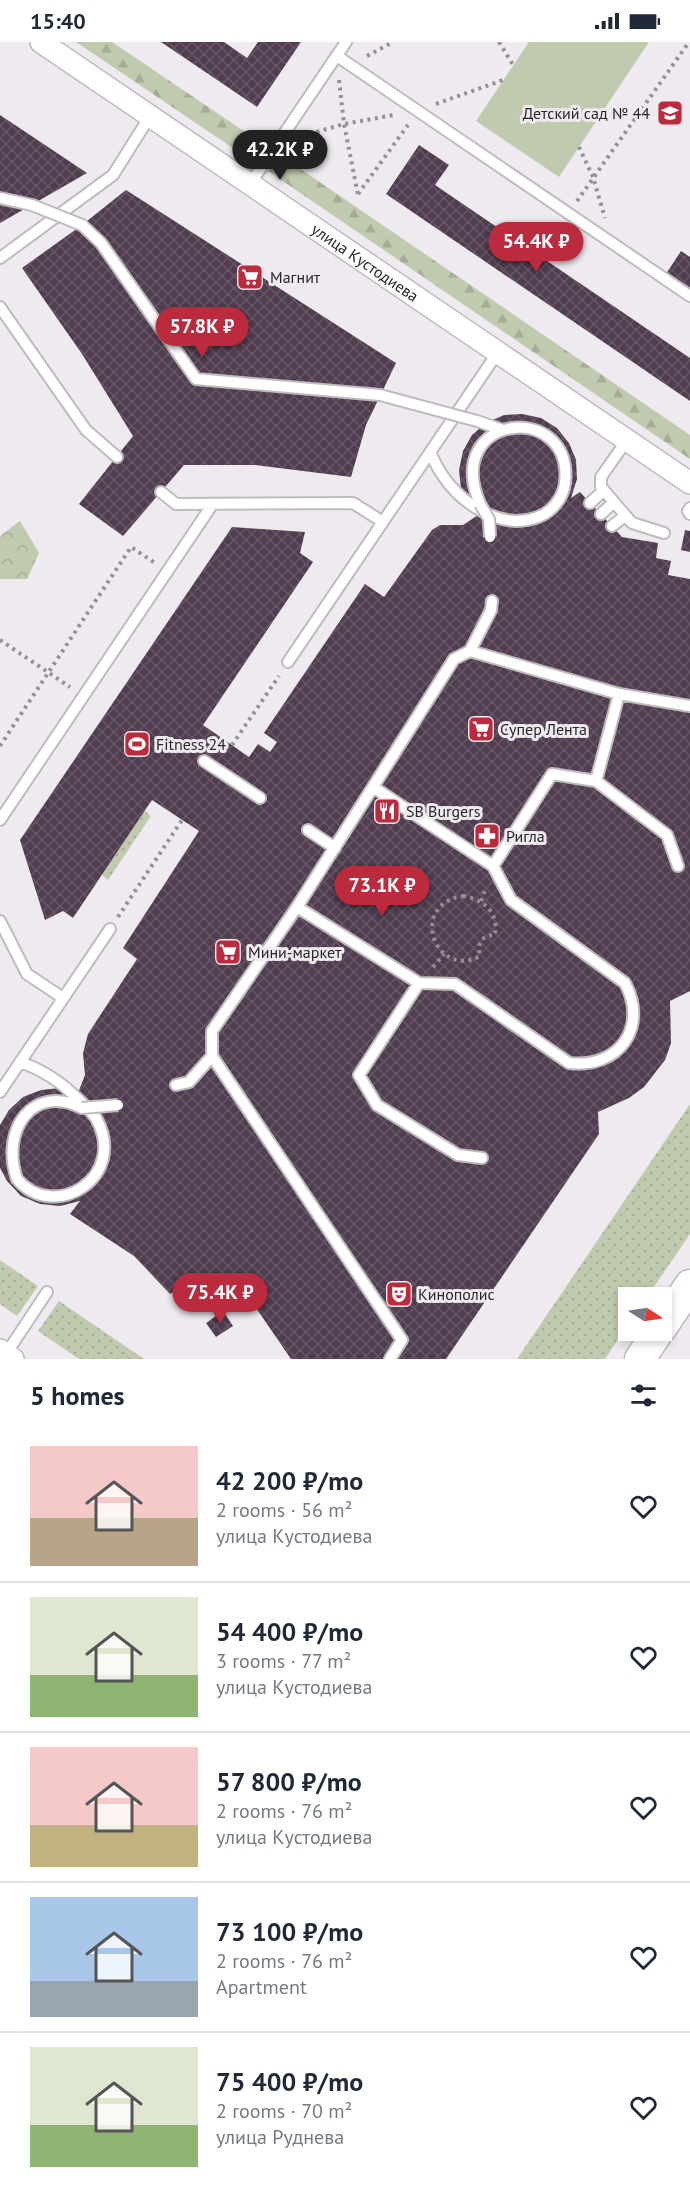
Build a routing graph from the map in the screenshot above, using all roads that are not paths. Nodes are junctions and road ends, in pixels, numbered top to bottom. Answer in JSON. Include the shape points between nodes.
{"nodes":[{"id":1,"x":40,"y":42,"type":"edge"},
{"id":2,"x":346,"y":42,"type":"edge"},
{"id":3,"x":337,"y":56,"type":"junction"},
{"id":4,"x":150,"y":116,"type":"junction"},
{"id":5,"x":250,"y":184,"type":"junction"},
{"id":6,"x":0,"y":198,"type":"edge"},
{"id":7,"x":0,"y":258,"type":"edge"},
{"id":8,"x":690,"y":296,"type":"edge"},
{"id":9,"x":0,"y":306,"type":"edge"},
{"id":10,"x":498,"y":352,"type":"junction"},
{"id":11,"x":502,"y":430,"type":"junction"},
{"id":12,"x":627,"y":440,"type":"junction"},
{"id":13,"x":430,"y":453,"type":"junction"},
{"id":14,"x":117,"y":457,"type":"dead end"},
{"id":15,"x":690,"y":483,"type":"edge"},
{"id":16,"x":604,"y":490,"type":"junction"},
{"id":17,"x":161,"y":492,"type":"dead end"},
{"id":18,"x":614,"y":502,"type":"junction"},
{"id":19,"x":590,"y":503,"type":"dead end"},
{"id":20,"x":212,"y":505,"type":"junction"},
{"id":21,"x":690,"y":508,"type":"edge"},
{"id":22,"x":483,"y":509,"type":"junction"},
{"id":23,"x":601,"y":514,"type":"dead end"},
{"id":24,"x":690,"y":514,"type":"edge"},
{"id":25,"x":625,"y":516,"type":"junction"},
{"id":26,"x":383,"y":522,"type":"junction"},
{"id":27,"x":612,"y":526,"type":"dead end"},
{"id":28,"x":664,"y":533,"type":"dead end"},
{"id":29,"x":490,"y":537,"type":"dead end"},
{"id":30,"x":492,"y":601,"type":"dead end"},
{"id":31,"x":470,"y":651,"type":"junction"},
{"id":32,"x":288,"y":663,"type":"road end"},
{"id":33,"x":619,"y":694,"type":"junction"},
{"id":34,"x":690,"y":706,"type":"edge"},
{"id":35,"x":204,"y":761,"type":"dead end"},
{"id":36,"x":596,"y":781,"type":"junction"},
{"id":37,"x":373,"y":787,"type":"junction"},
{"id":38,"x":260,"y":798,"type":"dead end"},
{"id":39,"x":0,"y":820,"type":"edge"},
{"id":40,"x":308,"y":830,"type":"dead end"},
{"id":41,"x":335,"y":848,"type":"junction"},
{"id":42,"x":493,"y":866,"type":"junction"},
{"id":43,"x":678,"y":866,"type":"dead end"},
{"id":44,"x":297,"y":907,"type":"junction"},
{"id":45,"x":0,"y":921,"type":"edge"},
{"id":46,"x":110,"y":929,"type":"road end"},
{"id":47,"x":419,"y":983,"type":"junction"},
{"id":48,"x":63,"y":998,"type":"junction"},
{"id":49,"x":212,"y":1056,"type":"junction"},
{"id":50,"x":20,"y":1062,"type":"junction"},
{"id":51,"x":176,"y":1085,"type":"dead end"},
{"id":52,"x":0,"y":1092,"type":"edge"},
{"id":53,"x":118,"y":1105,"type":"dead end"},
{"id":54,"x":482,"y":1158,"type":"dead end"},
{"id":55,"x":3,"y":1159,"type":"edge"},
{"id":56,"x":690,"y":1285,"type":"edge"},
{"id":57,"x":47,"y":1292,"type":"dead end"},
{"id":58,"x":672,"y":1311,"type":"edge"},
{"id":59,"x":652,"y":1341,"type":"edge"},
{"id":60,"x":6,"y":1355,"type":"edge"},
{"id":61,"x":390,"y":1359,"type":"edge"},
{"id":62,"x":640,"y":1359,"type":"edge"}],
"edges":[{"from":1,"to":4,"type":"street","name":"улица Кустодиева"},
{"from":2,"to":3,"type":"lane"},
{"from":3,"to":5,"type":"lane"},
{"from":3,"to":8,"type":"lane"},
{"from":4,"to":5,"type":"street","name":"улица Кустодиева"},
{"from":4,"to":7,"type":"lane","via":[[113,175]]},
{"from":5,"to":10,"type":"street","name":"улица Кустодиева"},
{"from":6,"to":11,"type":"lane","bridge":true,"via":[[32,205],[82,225],[101,243],[196,379],[380,395]]},
{"from":9,"to":14,"type":"lane","via":[[86,430]]},
{"from":10,"to":12,"type":"street","name":"улица Кустодиева"},
{"from":10,"to":13,"type":"lane"},
{"from":11,"to":22,"type":"lane","via":[[481,446],[472,473]]},
{"from":11,"to":22,"type":"lane","via":[[531,428],[550,439],[563,461],[564,489],[551,509],[539,517],[508,520],[496,518]]},
{"from":12,"to":15,"type":"street","name":"улица Кустодиева"},
{"from":12,"to":16,"type":"lane","via":[[601,477]]},
{"from":13,"to":22,"type":"lane","via":[[450,485]]},
{"from":13,"to":26,"type":"lane"},
{"from":16,"to":18,"type":"lane"},
{"from":16,"to":19,"type":"lane"},
{"from":17,"to":20,"type":"lane","via":[[176,504]]},
{"from":18,"to":23,"type":"lane"},
{"from":18,"to":25,"type":"lane"},
{"from":20,"to":26,"type":"lane","via":[[353,503]]},
{"from":20,"to":39,"type":"lane"},
{"from":21,"to":24,"type":"lane"},
{"from":22,"to":29,"type":"lane","bridge":true,"via":[[489,519]]},
{"from":25,"to":27,"type":"lane"},
{"from":25,"to":28,"type":"lane","via":[[644,534]]},
{"from":26,"to":32,"type":"lane"},
{"from":30,"to":31,"type":"lane"},
{"from":31,"to":33,"type":"lane"},
{"from":31,"to":37,"type":"lane","via":[[454,658]]},
{"from":33,"to":34,"type":"lane"},
{"from":33,"to":36,"type":"lane"},
{"from":35,"to":38,"type":"lane"},
{"from":36,"to":42,"type":"lane","via":[[552,774]]},
{"from":36,"to":43,"type":"lane","via":[[667,835]]},
{"from":37,"to":41,"type":"lane"},
{"from":37,"to":42,"type":"lane"},
{"from":40,"to":41,"type":"lane"},
{"from":41,"to":44,"type":"lane"},
{"from":42,"to":47,"type":"lane","via":[[511,900],[625,983],[633,1004],[632,1029],[626,1040],[618,1051],[595,1063],[569,1063],[455,984]]},
{"from":44,"to":47,"type":"lane"},
{"from":44,"to":49,"type":"lane","via":[[212,1032]]},
{"from":45,"to":48,"type":"lane","via":[[27,974]]},
{"from":46,"to":48,"type":"lane"},
{"from":47,"to":54,"type":"lane","via":[[359,1075],[377,1105],[458,1155]]},
{"from":48,"to":50,"type":"lane"},
{"from":49,"to":51,"type":"lane","via":[[189,1082]]},
{"from":49,"to":61,"type":"lane","via":[[402,1340]]},
{"from":50,"to":52,"type":"lane"},
{"from":50,"to":55,"type":"lane","via":[[64,1084],[94,1116],[104,1143],[103,1157],[100,1169],[86,1185],[55,1196],[24,1185]]},
{"from":53,"to":55,"type":"lane","bridge":true,"via":[[82,1108],[67,1102],[38,1102],[11,1122],[3,1142]]},
{"from":56,"to":58,"type":"main road"},
{"from":57,"to":60,"type":"lane"},
{"from":59,"to":62,"type":"main road"}]}
